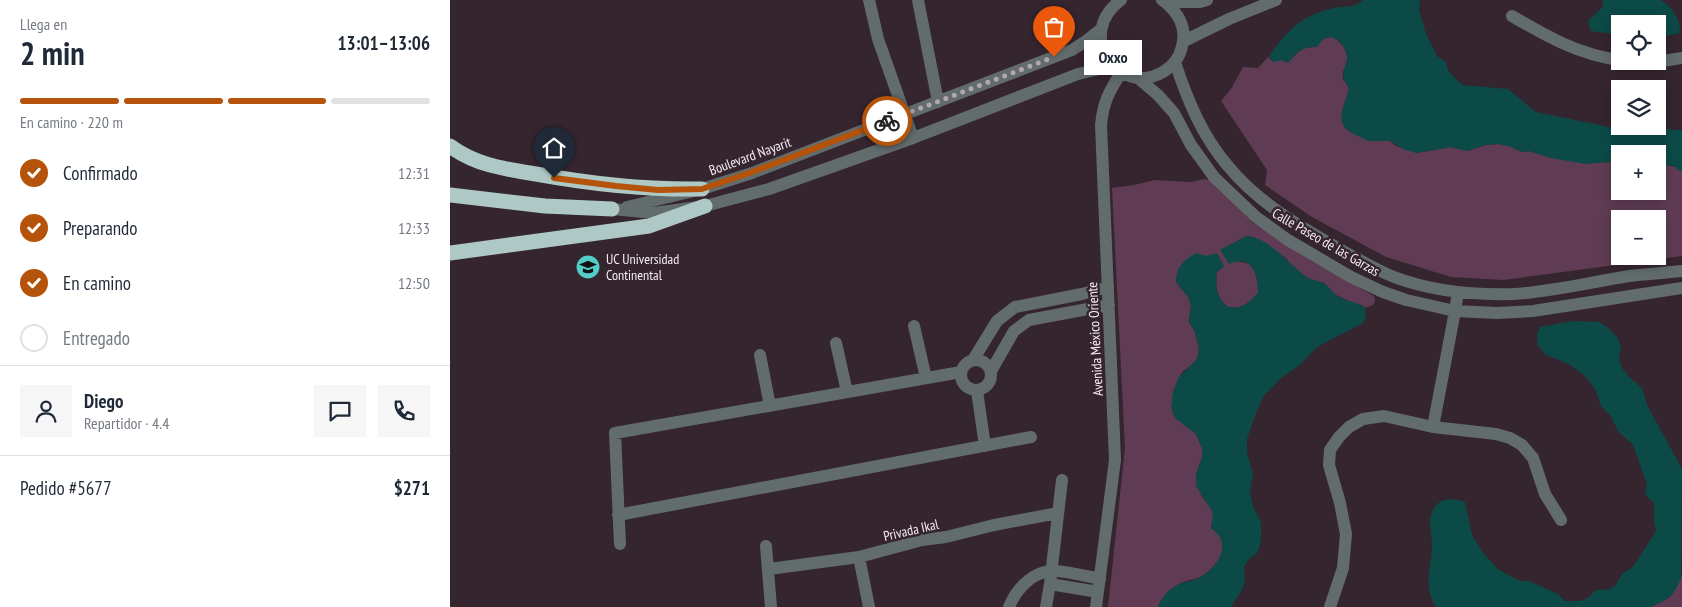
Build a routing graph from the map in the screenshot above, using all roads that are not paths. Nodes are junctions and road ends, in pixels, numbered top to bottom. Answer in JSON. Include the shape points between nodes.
{"nodes":[{"id":1,"x":869,"y":0,"type":"edge"},
{"id":2,"x":918,"y":0,"type":"edge"},
{"id":3,"x":1119,"y":0,"type":"edge"},
{"id":4,"x":1207,"y":0,"type":"edge"},
{"id":5,"x":1276,"y":0,"type":"edge"},
{"id":6,"x":1164,"y":1,"type":"edge"},
{"id":7,"x":1512,"y":16,"type":"dead end"},
{"id":8,"x":1100,"y":30,"type":"junction"},
{"id":9,"x":1184,"y":41,"type":"junction"},
{"id":10,"x":1682,"y":58,"type":"edge"},
{"id":11,"x":1611,"y":59,"type":"edge"},
{"id":12,"x":1666,"y":61,"type":"edge"},
{"id":13,"x":1175,"y":62,"type":"junction"},
{"id":14,"x":1117,"y":69,"type":"junction"},
{"id":15,"x":1138,"y":78,"type":"junction"},
{"id":16,"x":938,"y":102,"type":"junction"},
{"id":17,"x":904,"y":115,"type":"junction"},
{"id":18,"x":913,"y":138,"type":"junction"},
{"id":19,"x":450,"y":146,"type":"edge"},
{"id":20,"x":1228,"y":166,"type":"junction"},
{"id":21,"x":1214,"y":177,"type":"junction"},
{"id":22,"x":702,"y":189,"type":"junction"},
{"id":23,"x":450,"y":195,"type":"edge"},
{"id":24,"x":705,"y":206,"type":"junction"},
{"id":25,"x":612,"y":209,"type":"junction"},
{"id":26,"x":450,"y":253,"type":"edge"},
{"id":27,"x":1682,"y":271,"type":"edge"},
{"id":28,"x":1108,"y":287,"type":"junction"},
{"id":29,"x":1682,"y":288,"type":"edge"},
{"id":30,"x":1458,"y":292,"type":"junction"},
{"id":31,"x":1108,"y":305,"type":"junction"},
{"id":32,"x":1455,"y":311,"type":"junction"},
{"id":33,"x":914,"y":326,"type":"dead end"},
{"id":34,"x":836,"y":343,"type":"dead end"},
{"id":35,"x":760,"y":355,"type":"dead end"},
{"id":36,"x":973,"y":360,"type":"junction"},
{"id":37,"x":992,"y":371,"type":"junction"},
{"id":38,"x":961,"y":372,"type":"junction"},
{"id":39,"x":926,"y":378,"type":"junction"},
{"id":40,"x":977,"y":391,"type":"junction"},
{"id":41,"x":847,"y":392,"type":"junction"},
{"id":42,"x":770,"y":406,"type":"junction"},
{"id":43,"x":1433,"y":427,"type":"junction"},
{"id":44,"x":1031,"y":437,"type":"dead end"},
{"id":45,"x":985,"y":446,"type":"junction"},
{"id":46,"x":1062,"y":480,"type":"dead end"},
{"id":47,"x":1058,"y":513,"type":"junction"},
{"id":48,"x":618,"y":515,"type":"junction"},
{"id":49,"x":1561,"y":520,"type":"dead end"},
{"id":50,"x":620,"y":544,"type":"dead end"},
{"id":51,"x":766,"y":546,"type":"dead end"},
{"id":52,"x":859,"y":557,"type":"junction"},
{"id":53,"x":769,"y":569,"type":"junction"},
{"id":54,"x":1051,"y":577,"type":"junction"},
{"id":55,"x":1099,"y":585,"type":"junction"},
{"id":56,"x":771,"y":607,"type":"edge"},
{"id":57,"x":869,"y":607,"type":"edge"},
{"id":58,"x":1009,"y":607,"type":"edge"},
{"id":59,"x":1046,"y":607,"type":"edge"},
{"id":60,"x":1096,"y":607,"type":"edge"},
{"id":61,"x":1330,"y":607,"type":"edge"}],
"edges":[{"from":1,"to":17,"type":"street","via":[[878,39]]},
{"from":2,"to":16,"type":"street"},
{"from":3,"to":8,"type":"street","via":[[1106,13]]},
{"from":4,"to":6,"type":"street"},
{"from":5,"to":9,"type":"street"},
{"from":6,"to":9,"type":"street","via":[[1180,19]]},
{"from":7,"to":11,"type":"street","via":[[1553,40]]},
{"from":8,"to":14,"type":"street","via":[[1104,55]]},
{"from":8,"to":16,"type":"street","name":"Boulevard Nayarit","via":[[1072,50]]},
{"from":9,"to":13,"type":"street"},
{"from":10,"to":12,"type":"street"},
{"from":13,"to":15,"type":"street","via":[[1158,75]]},
{"from":13,"to":20,"type":"street","name":"Calle Paseo de las Garzas","via":[[1190,107]]},
{"from":14,"to":15,"type":"street"},
{"from":14,"to":18,"type":"street","via":[[1078,74]]},
{"from":14,"to":28,"type":"street","name":"Avenida México Oriente","via":[[1103,106],[1101,125]]},
{"from":15,"to":21,"type":"street","name":"Calle Paseo de las Garzas","via":[[1174,113]]},
{"from":16,"to":17,"type":"street","name":"Boulevard Nayarit"},
{"from":17,"to":18,"type":"street"},
{"from":17,"to":22,"type":"street","name":"Boulevard Nayarit"},
{"from":18,"to":24,"type":"street","via":[[768,189]]},
{"from":19,"to":22,"type":"highway","via":[[490,166],[570,180],[658,190]]},
{"from":20,"to":21,"type":"street"},
{"from":20,"to":30,"type":"street","name":"Calle Paseo de las Garzas","via":[[1277,211],[1363,262],[1393,277]]},
{"from":21,"to":32,"type":"street","name":"Calle Paseo de las Garzas","via":[[1256,217],[1288,240],[1351,276],[1406,300]]},
{"from":22,"to":25,"type":"street","name":"Boulevard Nayarit"},
{"from":23,"to":25,"type":"highway","via":[[546,206]]},
{"from":24,"to":25,"type":"street","via":[[654,214]]},
{"from":24,"to":26,"type":"highway","via":[[649,226]]},
{"from":27,"to":30,"type":"street","name":"Calle Paseo de las Garzas","via":[[1513,294]]},
{"from":28,"to":31,"type":"street","name":"Avenida México Oriente"},
{"from":28,"to":36,"type":"street","via":[[1015,307],[997,322]]},
{"from":29,"to":32,"type":"street","name":"Calle Paseo de las Garzas","via":[[1533,311]]},
{"from":30,"to":32,"type":"street"},
{"from":31,"to":37,"type":"street","via":[[1029,320],[1014,332]]},
{"from":31,"to":55,"type":"street","name":"Avenida México Oriente","via":[[1115,460]]},
{"from":32,"to":43,"type":"street"},
{"from":33,"to":39,"type":"street"},
{"from":34,"to":41,"type":"street"},
{"from":35,"to":42,"type":"street"},
{"from":36,"to":37,"type":"street","via":[[988,364]]},
{"from":36,"to":38,"type":"street","via":[[965,364]]},
{"from":37,"to":40,"type":"street","via":[[986,388]]},
{"from":38,"to":39,"type":"street"},
{"from":38,"to":40,"type":"street","via":[[962,381]]},
{"from":39,"to":41,"type":"street"},
{"from":40,"to":45,"type":"street"},
{"from":41,"to":42,"type":"street"},
{"from":42,"to":48,"type":"street","via":[[615,433]]},
{"from":43,"to":49,"type":"street","via":[[1496,434],[1522,445],[1533,458],[1545,494]]},
{"from":43,"to":61,"type":"street","via":[[1384,416],[1363,419],[1349,427],[1330,450],[1329,465],[1346,534],[1342,568]]},
{"from":44,"to":45,"type":"street"},
{"from":45,"to":48,"type":"street"},
{"from":46,"to":47,"type":"street"},
{"from":47,"to":52,"type":"street","name":"Privada Ikal","via":[[994,524]]},
{"from":47,"to":54,"type":"street"},
{"from":48,"to":50,"type":"street"},
{"from":51,"to":53,"type":"street"},
{"from":52,"to":53,"type":"street","name":"Privada Ikal"},
{"from":52,"to":57,"type":"street"},
{"from":53,"to":56,"type":"street"},
{"from":54,"to":55,"type":"street"},
{"from":54,"to":58,"type":"street","via":[[1034,577],[1024,583]]},
{"from":54,"to":59,"type":"street"},
{"from":55,"to":60,"type":"street","name":"Avenida México Oriente"}]}
